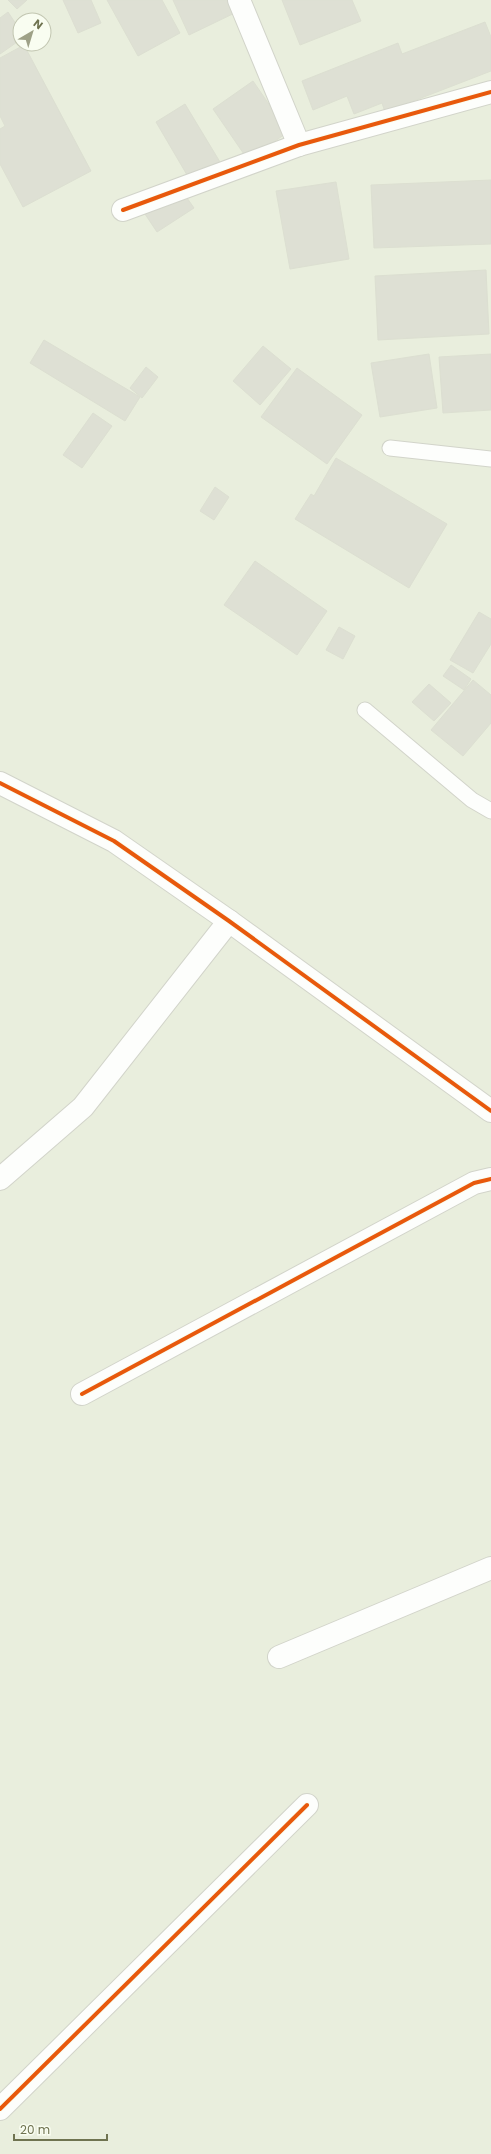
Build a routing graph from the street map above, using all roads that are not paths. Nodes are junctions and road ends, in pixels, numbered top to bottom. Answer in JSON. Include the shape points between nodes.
{"nodes":[{"id":1,"x":239,"y":0,"type":"edge"},
{"id":2,"x":491,"y":92,"type":"edge"},
{"id":3,"x":299,"y":145,"type":"junction"},
{"id":4,"x":123,"y":210,"type":"dead end"},
{"id":5,"x":390,"y":448,"type":"dead end"},
{"id":6,"x":491,"y":459,"type":"edge"},
{"id":7,"x":365,"y":710,"type":"dead end"},
{"id":8,"x":0,"y":784,"type":"edge"},
{"id":9,"x":491,"y":811,"type":"edge"},
{"id":10,"x":229,"y":921,"type":"junction"},
{"id":11,"x":491,"y":1111,"type":"edge"},
{"id":12,"x":0,"y":1179,"type":"edge"},
{"id":13,"x":491,"y":1179,"type":"edge"},
{"id":14,"x":82,"y":1394,"type":"dead end"},
{"id":15,"x":491,"y":1568,"type":"edge"},
{"id":16,"x":279,"y":1658,"type":"dead end"},
{"id":17,"x":307,"y":1804,"type":"dead end"},
{"id":18,"x":0,"y":2109,"type":"edge"}],
"edges":[{"from":1,"to":3,"type":"street"},
{"from":2,"to":3,"type":"street"},
{"from":3,"to":4,"type":"street"},
{"from":5,"to":6,"type":"lane"},
{"from":7,"to":9,"type":"lane","via":[[472,800]]},
{"from":8,"to":10,"type":"street","via":[[114,841]]},
{"from":10,"to":11,"type":"street"},
{"from":10,"to":12,"type":"street","via":[[83,1107]]},
{"from":13,"to":14,"type":"street","via":[[474,1183]]},
{"from":15,"to":16,"type":"street"},
{"from":17,"to":18,"type":"street"}]}
